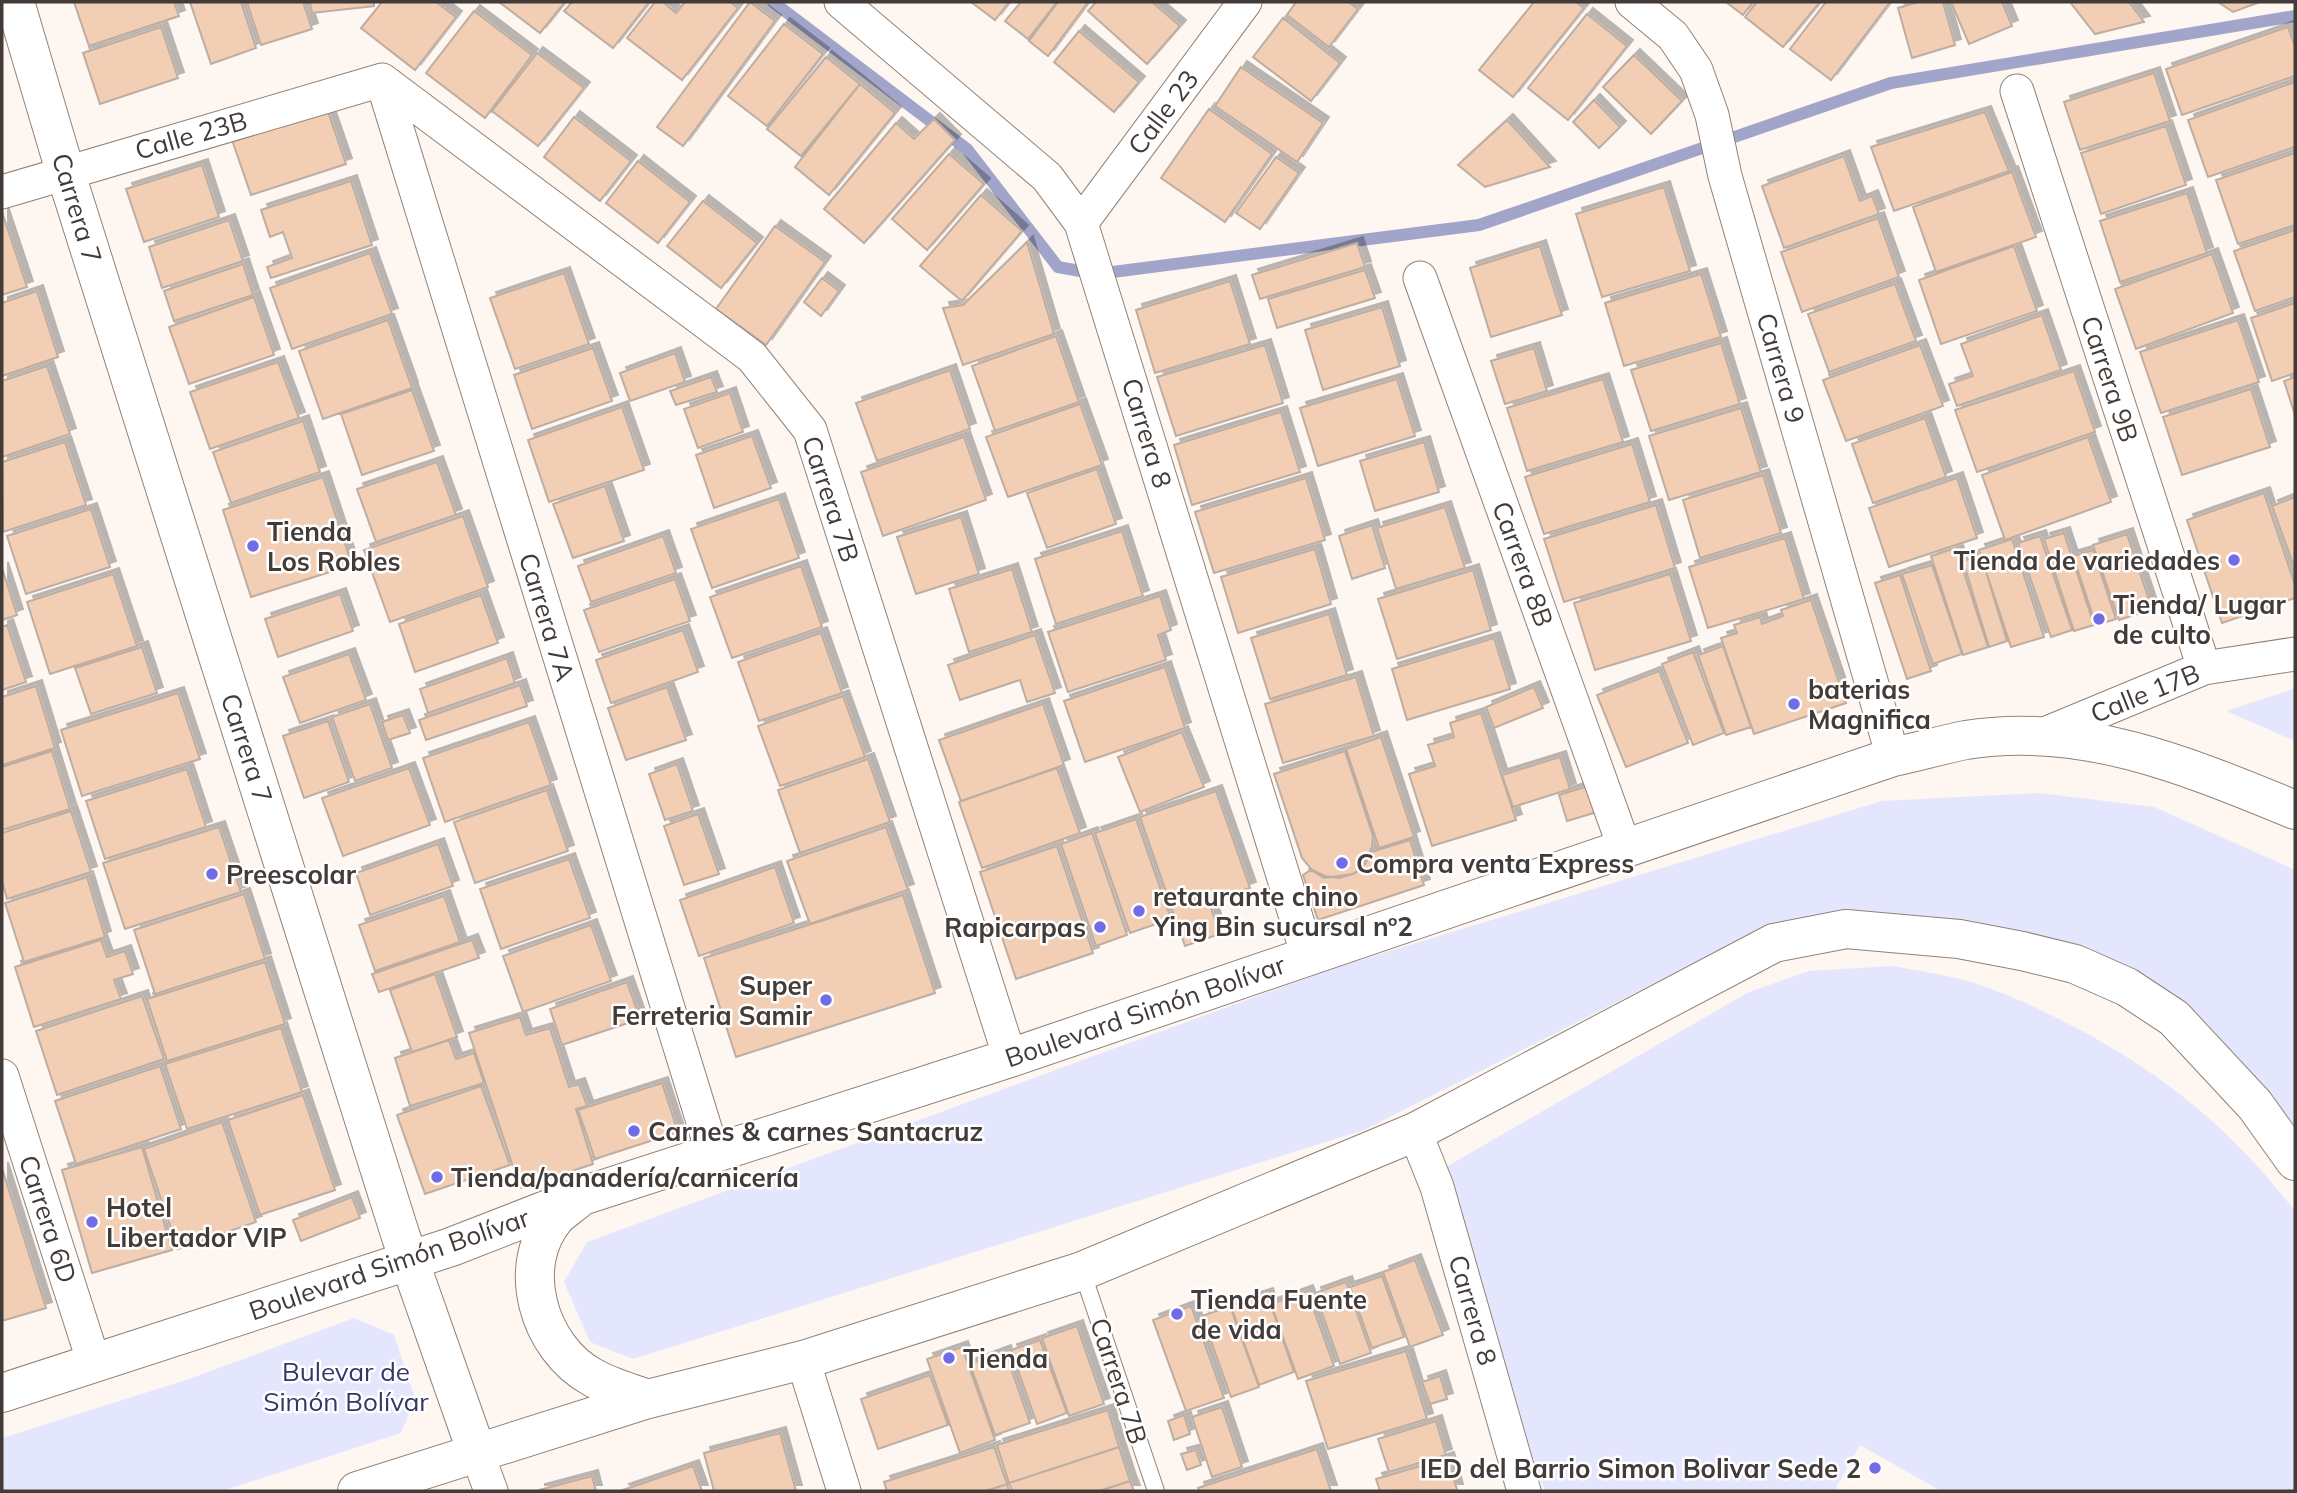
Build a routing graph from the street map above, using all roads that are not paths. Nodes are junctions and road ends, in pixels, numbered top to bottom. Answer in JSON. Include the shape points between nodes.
{"nodes":[{"id":1,"x":15,"y":2,"type":"edge"},
{"id":2,"x":841,"y":2,"type":"edge"},
{"id":3,"x":1245,"y":2,"type":"edge"},
{"id":4,"x":1632,"y":2,"type":"edge"},
{"id":5,"x":382,"y":80,"type":"junction"},
{"id":6,"x":2017,"y":91,"type":"dead end"},
{"id":7,"x":65,"y":171,"type":"junction"},
{"id":8,"x":2,"y":192,"type":"edge"},
{"id":9,"x":1081,"y":223,"type":"junction"},
{"id":10,"x":1420,"y":278,"type":"dead end"},
{"id":11,"x":2295,"y":654,"type":"edge"},
{"id":12,"x":2204,"y":668,"type":"junction"},
{"id":13,"x":2040,"y":736,"type":"junction"},
{"id":14,"x":1893,"y":757,"type":"junction"},
{"id":15,"x":2295,"y":810,"type":"edge"},
{"id":16,"x":1625,"y":849,"type":"junction"},
{"id":17,"x":1308,"y":956,"type":"junction"},
{"id":18,"x":1010,"y":1058,"type":"junction"},
{"id":19,"x":2,"y":1076,"type":"edge"},
{"id":20,"x":1415,"y":1132,"type":"junction"},
{"id":21,"x":713,"y":1154,"type":"junction"},
{"id":22,"x":2295,"y":1161,"type":"edge"},
{"id":23,"x":582,"y":1196,"type":"junction"},
{"id":24,"x":410,"y":1260,"type":"junction"},
{"id":25,"x":1082,"y":1271,"type":"junction"},
{"id":26,"x":803,"y":1360,"type":"junction"},
{"id":27,"x":94,"y":1363,"type":"junction"},
{"id":28,"x":2,"y":1393,"type":"edge"},
{"id":29,"x":648,"y":1399,"type":"junction"},
{"id":30,"x":477,"y":1453,"type":"junction"},
{"id":31,"x":357,"y":1491,"type":"edge"},
{"id":32,"x":491,"y":1491,"type":"edge"},
{"id":33,"x":844,"y":1491,"type":"edge"},
{"id":34,"x":1156,"y":1491,"type":"edge"},
{"id":35,"x":1524,"y":1491,"type":"edge"}],
"edges":[{"from":1,"to":7,"type":"main road","name":"Carrera 7"},
{"from":2,"to":9,"type":"street","name":"Carrera 8","via":[[1047,177]]},
{"from":3,"to":9,"type":"street","name":"Calle 23"},
{"from":4,"to":14,"type":"street","name":"Carrera 9","via":[[1673,36],[1703,86]]},
{"from":5,"to":7,"type":"street","name":"Calle 23B"},
{"from":5,"to":18,"type":"street","name":"Carrera 7B","via":[[752,357],[810,430]]},
{"from":5,"to":21,"type":"street","name":"Carrera 7A"},
{"from":6,"to":12,"type":"street","name":"Carrera 9B"},
{"from":7,"to":8,"type":"street","name":"Calle 23B"},
{"from":7,"to":24,"type":"main road","name":"Carrera 7"},
{"from":9,"to":17,"type":"street","name":"Carrera 8"},
{"from":10,"to":16,"type":"street","name":"Carrera 8B"},
{"from":11,"to":12,"type":"street","name":"Calle 17B"},
{"from":12,"to":13,"type":"street","name":"Calle 17B"},
{"from":13,"to":14,"type":"main road","name":"Boulevard Simón Bolívar","via":[[1967,740]]},
{"from":13,"to":15,"type":"main road","name":"Boulevard Simón Bolívar","via":[[2133,749]]},
{"from":14,"to":16,"type":"main road","name":"Boulevard Simón Bolívar"},
{"from":16,"to":17,"type":"main road","name":"Boulevard Simón Bolívar"},
{"from":17,"to":18,"type":"main road","name":"Boulevard Simón Bolívar"},
{"from":18,"to":21,"type":"main road","name":"Boulevard Simón Bolívar"},
{"from":19,"to":27,"type":"street","name":"Carrera 6D"},
{"from":20,"to":22,"type":"main road","via":[[1763,948],[1846,929],[1959,939],[2022,951],[2074,964],[2127,987],[2174,1018],[2255,1105]]},
{"from":20,"to":25,"type":"main road"},
{"from":20,"to":35,"type":"street","name":"Carrera 8","via":[[1437,1186]]},
{"from":21,"to":23,"type":"main road","name":"Boulevard Simón Bolívar"},
{"from":23,"to":24,"type":"main road","name":"Boulevard Simón Bolívar"},
{"from":23,"to":29,"type":"main road","via":[[556,1218],[542,1243],[534,1276],[544,1324],[560,1350],[590,1377]]},
{"from":24,"to":27,"type":"main road","name":"Boulevard Simón Bolívar"},
{"from":24,"to":30,"type":"main road","name":"Carrera 7"},
{"from":25,"to":26,"type":"main road"},
{"from":25,"to":34,"type":"lane","name":"Carrera 7B"},
{"from":26,"to":29,"type":"main road"},
{"from":26,"to":33,"type":"street"},
{"from":27,"to":28,"type":"main road","name":"Boulevard Simón Bolívar"},
{"from":29,"to":30,"type":"main road"},
{"from":30,"to":31,"type":"main road"},
{"from":30,"to":32,"type":"street","name":"Carrera 7"}]}
